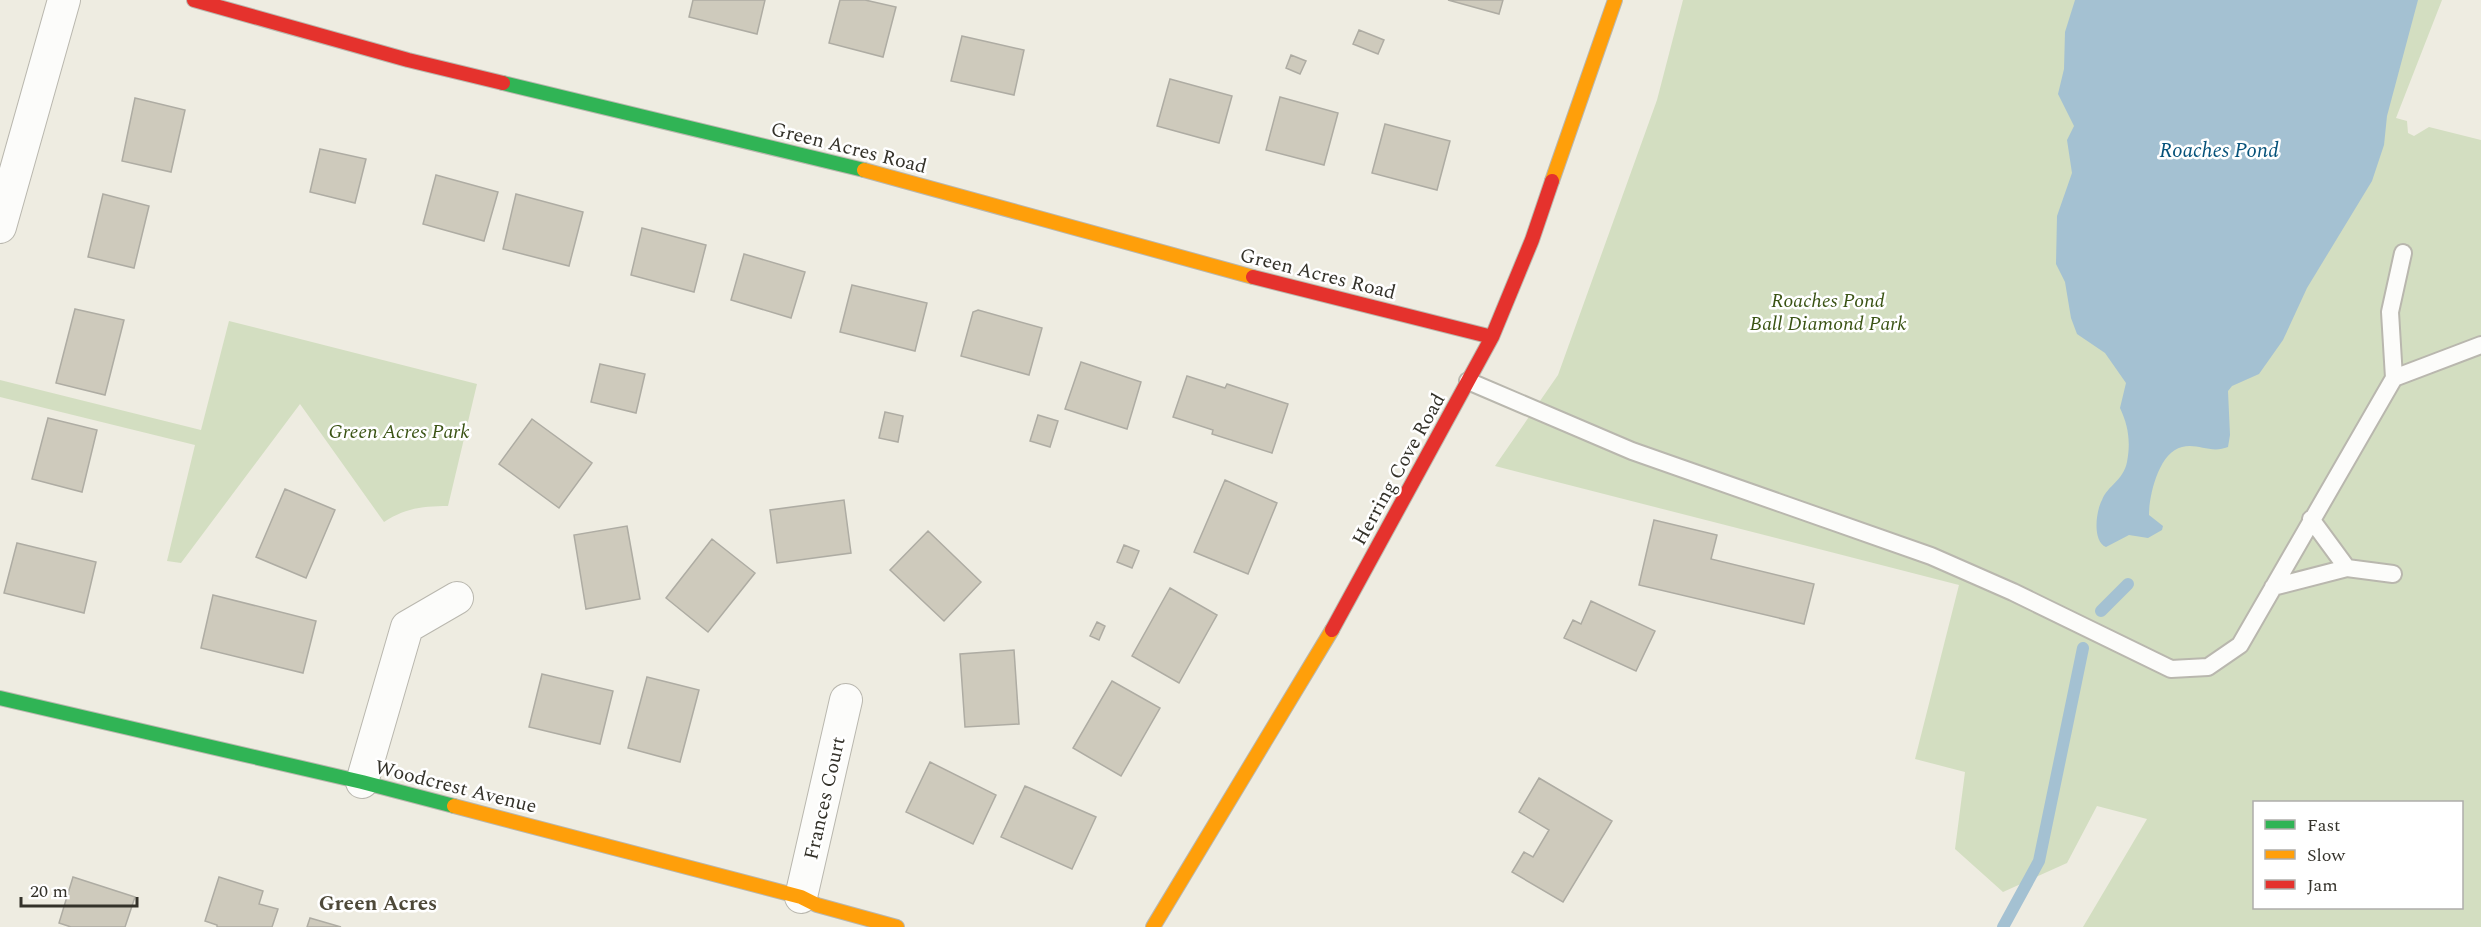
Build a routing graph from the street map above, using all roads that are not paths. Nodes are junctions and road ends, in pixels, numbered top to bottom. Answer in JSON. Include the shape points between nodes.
{"nodes":[{"id":1,"x":64,"y":0,"type":"edge"},
{"id":2,"x":194,"y":0,"type":"edge"},
{"id":3,"x":1615,"y":0,"type":"edge"},
{"id":4,"x":0,"y":227,"type":"edge"},
{"id":5,"x":2403,"y":253,"type":"dead end"},
{"id":6,"x":1492,"y":337,"type":"junction"},
{"id":7,"x":2481,"y":345,"type":"edge"},
{"id":8,"x":2394,"y":378,"type":"junction"},
{"id":9,"x":1468,"y":381,"type":"junction"},
{"id":10,"x":2312,"y":519,"type":"junction"},
{"id":11,"x":2347,"y":568,"type":"junction"},
{"id":12,"x":2393,"y":574,"type":"dead end"},
{"id":13,"x":2273,"y":587,"type":"junction"},
{"id":14,"x":457,"y":598,"type":"dead end"},
{"id":15,"x":0,"y":698,"type":"edge"},
{"id":16,"x":846,"y":700,"type":"dead end"},
{"id":17,"x":362,"y":782,"type":"junction"},
{"id":18,"x":801,"y":897,"type":"junction"},
{"id":19,"x":897,"y":927,"type":"edge"},
{"id":20,"x":1153,"y":927,"type":"edge"}],
"edges":[{"from":1,"to":4,"type":"street"},
{"from":2,"to":6,"type":"street","name":"Green Acres Road","via":[[408,60],[855,167],[1226,270]]},
{"from":3,"to":6,"type":"street","name":"Herring Cove Road","via":[[1532,240]]},
{"from":5,"to":8,"type":"lane","via":[[2390,312]]},
{"from":6,"to":9,"type":"street","name":"Herring Cove Road"},
{"from":7,"to":8,"type":"lane"},
{"from":8,"to":10,"type":"lane"},
{"from":9,"to":13,"type":"lane","via":[[1632,451],[1930,556],[2171,669],[2208,667],[2240,645]]},
{"from":9,"to":20,"type":"street","name":"Herring Cove Road","via":[[1321,649]]},
{"from":10,"to":11,"type":"lane"},
{"from":10,"to":13,"type":"lane"},
{"from":11,"to":12,"type":"lane"},
{"from":11,"to":13,"type":"lane"},
{"from":14,"to":17,"type":"street","via":[[407,627]]},
{"from":15,"to":17,"type":"street","name":"Woodcrest Avenue"},
{"from":16,"to":18,"type":"street","name":"Frances Court"},
{"from":17,"to":18,"type":"street","name":"Woodcrest Avenue"},
{"from":18,"to":19,"type":"street","name":"Woodcrest Avenue"}]}
